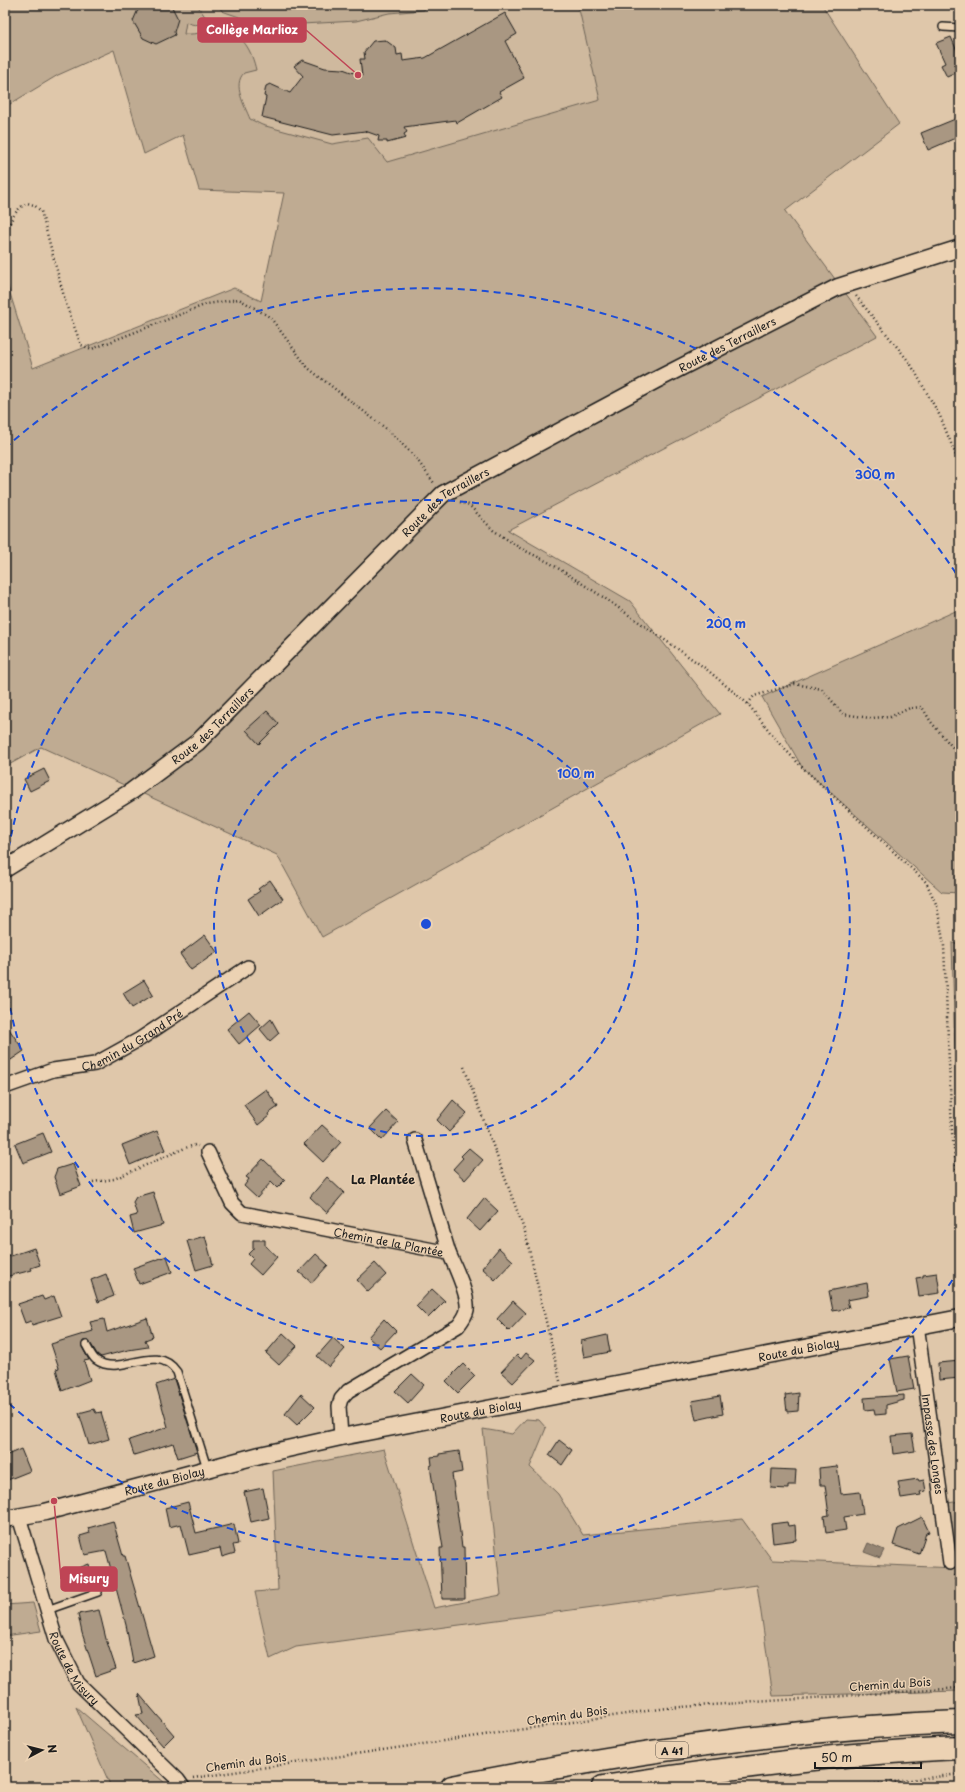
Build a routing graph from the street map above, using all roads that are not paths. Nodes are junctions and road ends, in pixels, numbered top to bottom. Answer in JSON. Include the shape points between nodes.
{"nodes":[{"id":1,"x":943,"y":27,"type":"dead end"},
{"id":2,"x":960,"y":28,"type":"edge"},
{"id":3,"x":960,"y":248,"type":"edge"},
{"id":4,"x":5,"y":869,"type":"edge"},
{"id":5,"x":248,"y":967,"type":"dead end"},
{"id":6,"x":5,"y":1087,"type":"edge"},
{"id":7,"x":415,"y":1140,"type":"dead end"},
{"id":8,"x":208,"y":1152,"type":"road end"},
{"id":9,"x":449,"y":1253,"type":"junction"},
{"id":10,"x":960,"y":1318,"type":"edge"},
{"id":11,"x":916,"y":1325,"type":"junction"},
{"id":12,"x":86,"y":1345,"type":"dead end"},
{"id":13,"x":341,"y":1437,"type":"junction"},
{"id":14,"x":207,"y":1468,"type":"junction"},
{"id":15,"x":12,"y":1518,"type":"edge"},
{"id":16,"x":950,"y":1563,"type":"road end"},
{"id":17,"x":98,"y":1592,"type":"dead end"},
{"id":18,"x":47,"y":1610,"type":"junction"},
{"id":19,"x":960,"y":1722,"type":"edge"},
{"id":20,"x":960,"y":1748,"type":"edge"},
{"id":21,"x":180,"y":1784,"type":"edge"},
{"id":22,"x":452,"y":1787,"type":"edge"},
{"id":23,"x":603,"y":1787,"type":"edge"}],
"edges":[{"from":1,"to":2,"type":"lane"},
{"from":3,"to":4,"type":"street","name":"Route des Terraillers","via":[[831,290],[443,494],[198,742],[132,791]]},
{"from":5,"to":6,"type":"street","name":"Chemin du Grand Pré","via":[[140,1039],[95,1064],[53,1070]]},
{"from":7,"to":9,"type":"street"},
{"from":8,"to":9,"type":"street","name":"Chemin de la Plantée","via":[[232,1203],[242,1213]]},
{"from":9,"to":13,"type":"street","name":"Chemin de la Plantée","via":[[464,1293],[467,1309],[463,1319],[458,1326],[348,1391],[339,1406]]},
{"from":10,"to":11,"type":"street","name":"Route du Biolay"},
{"from":11,"to":13,"type":"street","name":"Route du Biolay"},
{"from":11,"to":16,"type":"street","name":"Impasse des Longes"},
{"from":12,"to":14,"type":"lane","via":[[95,1360],[105,1365],[158,1359],[171,1363],[177,1372]]},
{"from":13,"to":14,"type":"street","name":"Route du Biolay"},
{"from":14,"to":15,"type":"street","name":"Route du Biolay","via":[[45,1512]]},
{"from":15,"to":18,"type":"street","name":"Route de Misury"},
{"from":17,"to":18,"type":"lane"},
{"from":18,"to":21,"type":"street","name":"Route de Misury","via":[[56,1640],[78,1683]]},
{"from":19,"to":22,"type":"highway","number":"A 41","via":[[853,1728],[704,1745],[565,1766]]},
{"from":20,"to":23,"type":"highway","number":"A 41","via":[[793,1761]]}]}
